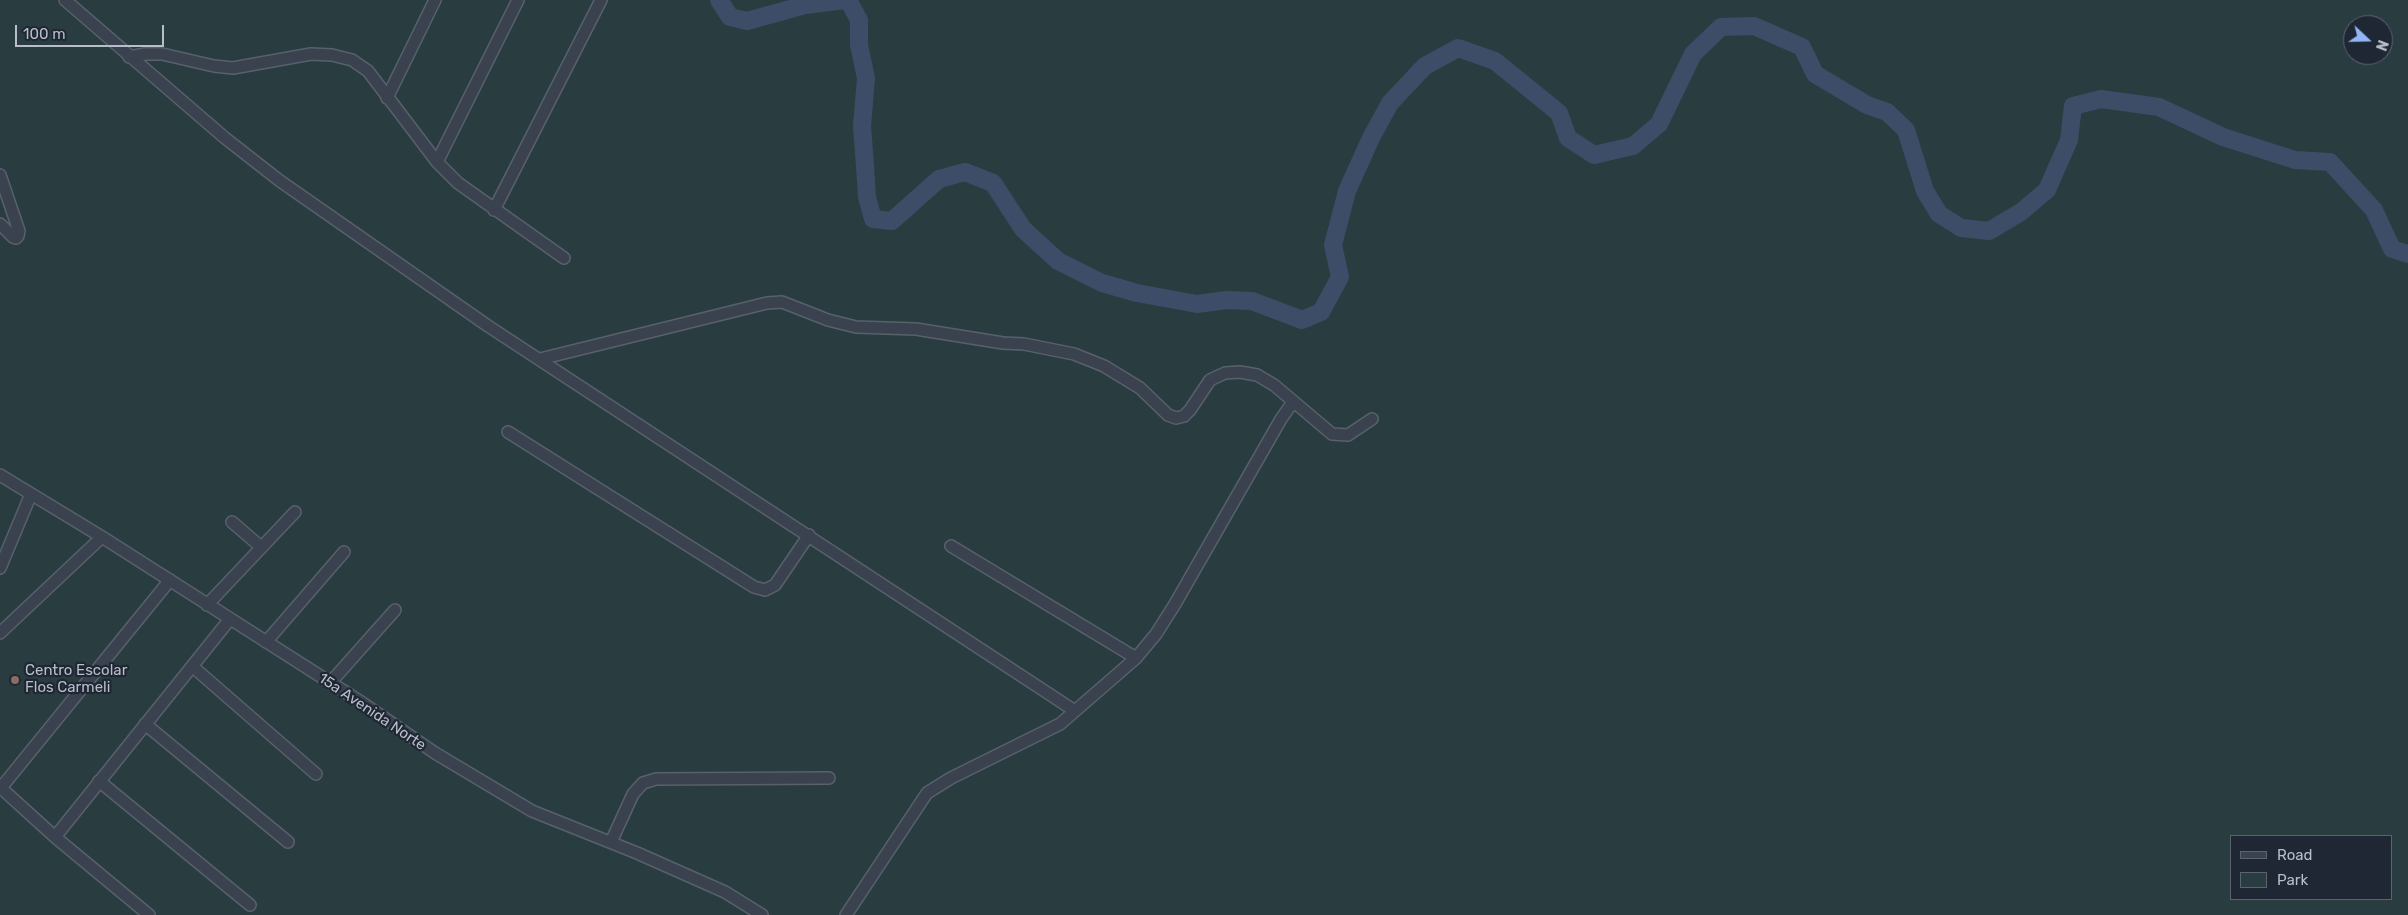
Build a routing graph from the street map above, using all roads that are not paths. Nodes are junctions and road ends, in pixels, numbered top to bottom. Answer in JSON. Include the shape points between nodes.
{"nodes":[{"id":1,"x":66,"y":0,"type":"edge"},
{"id":2,"x":435,"y":0,"type":"edge"},
{"id":3,"x":518,"y":0,"type":"edge"},
{"id":4,"x":602,"y":0,"type":"edge"},
{"id":5,"x":130,"y":57,"type":"junction"},
{"id":6,"x":387,"y":98,"type":"junction"},
{"id":7,"x":437,"y":162,"type":"junction"},
{"id":8,"x":0,"y":175,"type":"edge"},
{"id":9,"x":494,"y":210,"type":"junction"},
{"id":10,"x":0,"y":224,"type":"edge"},
{"id":11,"x":564,"y":258,"type":"dead end"},
{"id":12,"x":540,"y":359,"type":"junction"},
{"id":13,"x":1293,"y":402,"type":"junction"},
{"id":14,"x":1372,"y":419,"type":"dead end"},
{"id":15,"x":508,"y":432,"type":"dead end"},
{"id":16,"x":0,"y":475,"type":"edge"},
{"id":17,"x":31,"y":494,"type":"junction"},
{"id":18,"x":295,"y":512,"type":"dead end"},
{"id":19,"x":232,"y":522,"type":"dead end"},
{"id":20,"x":809,"y":535,"type":"junction"},
{"id":21,"x":102,"y":537,"type":"junction"},
{"id":22,"x":951,"y":546,"type":"dead end"},
{"id":23,"x":262,"y":547,"type":"junction"},
{"id":24,"x":344,"y":552,"type":"dead end"},
{"id":25,"x":0,"y":568,"type":"edge"},
{"id":26,"x":170,"y":580,"type":"junction"},
{"id":27,"x":207,"y":604,"type":"junction"},
{"id":28,"x":395,"y":610,"type":"dead end"},
{"id":29,"x":230,"y":619,"type":"junction"},
{"id":30,"x":0,"y":632,"type":"edge"},
{"id":31,"x":266,"y":642,"type":"junction"},
{"id":32,"x":1136,"y":658,"type":"junction"},
{"id":33,"x":192,"y":666,"type":"junction"},
{"id":34,"x":330,"y":683,"type":"junction"},
{"id":35,"x":1076,"y":711,"type":"junction"},
{"id":36,"x":145,"y":724,"type":"junction"},
{"id":37,"x":316,"y":774,"type":"dead end"},
{"id":38,"x":829,"y":778,"type":"dead end"},
{"id":39,"x":100,"y":781,"type":"junction"},
{"id":40,"x":0,"y":789,"type":"edge"},
{"id":41,"x":54,"y":837,"type":"junction"},
{"id":42,"x":288,"y":842,"type":"dead end"},
{"id":43,"x":611,"y":842,"type":"junction"},
{"id":44,"x":250,"y":905,"type":"dead end"},
{"id":45,"x":149,"y":915,"type":"edge"},
{"id":46,"x":762,"y":915,"type":"edge"},
{"id":47,"x":846,"y":915,"type":"edge"}],
"edges":[{"from":1,"to":5,"type":"street"},
{"from":2,"to":6,"type":"street"},
{"from":3,"to":7,"type":"street"},
{"from":4,"to":9,"type":"street"},
{"from":5,"to":6,"type":"street","via":[[162,54],[233,68],[311,54],[332,55],[352,60],[368,71]]},
{"from":5,"to":12,"type":"street","via":[[280,181]]},
{"from":6,"to":7,"type":"street"},
{"from":7,"to":9,"type":"street","via":[[458,183]]},
{"from":8,"to":10,"type":"street","via":[[18,236],[13,237]]},
{"from":9,"to":11,"type":"street"},
{"from":12,"to":13,"type":"street","via":[[782,302],[856,327],[916,329],[1074,354],[1104,366],[1140,388],[1168,415],[1176,418],[1190,410],[1210,380],[1225,373],[1257,375]]},
{"from":12,"to":20,"type":"street"},
{"from":13,"to":14,"type":"street","via":[[1325,431],[1340,436],[1348,435]]},
{"from":13,"to":32,"type":"street","via":[[1175,604]]},
{"from":15,"to":20,"type":"street","via":[[754,587],[765,590],[775,585]]},
{"from":16,"to":17,"type":"street","name":"15a Avenida Norte"},
{"from":17,"to":21,"type":"street","name":"15a Avenida Norte"},
{"from":17,"to":25,"type":"street"},
{"from":18,"to":23,"type":"street"},
{"from":19,"to":23,"type":"street"},
{"from":20,"to":35,"type":"street"},
{"from":21,"to":26,"type":"street","name":"15a Avenida Norte"},
{"from":21,"to":30,"type":"street"},
{"from":22,"to":32,"type":"street"},
{"from":23,"to":27,"type":"street"},
{"from":24,"to":31,"type":"street"},
{"from":26,"to":27,"type":"street","name":"15a Avenida Norte"},
{"from":26,"to":40,"type":"street"},
{"from":27,"to":29,"type":"street","name":"15a Avenida Norte"},
{"from":28,"to":34,"type":"street"},
{"from":29,"to":31,"type":"street","name":"15a Avenida Norte"},
{"from":29,"to":33,"type":"street"},
{"from":31,"to":34,"type":"street","name":"15a Avenida Norte"},
{"from":32,"to":35,"type":"street"},
{"from":33,"to":36,"type":"street"},
{"from":33,"to":37,"type":"street"},
{"from":34,"to":43,"type":"street","name":"15a Avenida Norte","via":[[435,754],[532,811]]},
{"from":35,"to":47,"type":"street","via":[[1047,731],[927,793]]},
{"from":36,"to":39,"type":"street"},
{"from":36,"to":42,"type":"street"},
{"from":38,"to":43,"type":"street","via":[[649,781],[633,794]]},
{"from":39,"to":41,"type":"street"},
{"from":39,"to":44,"type":"street"},
{"from":40,"to":41,"type":"street"},
{"from":41,"to":45,"type":"street"},
{"from":43,"to":46,"type":"street","name":"15a Avenida Norte","via":[[724,892]]}]}
